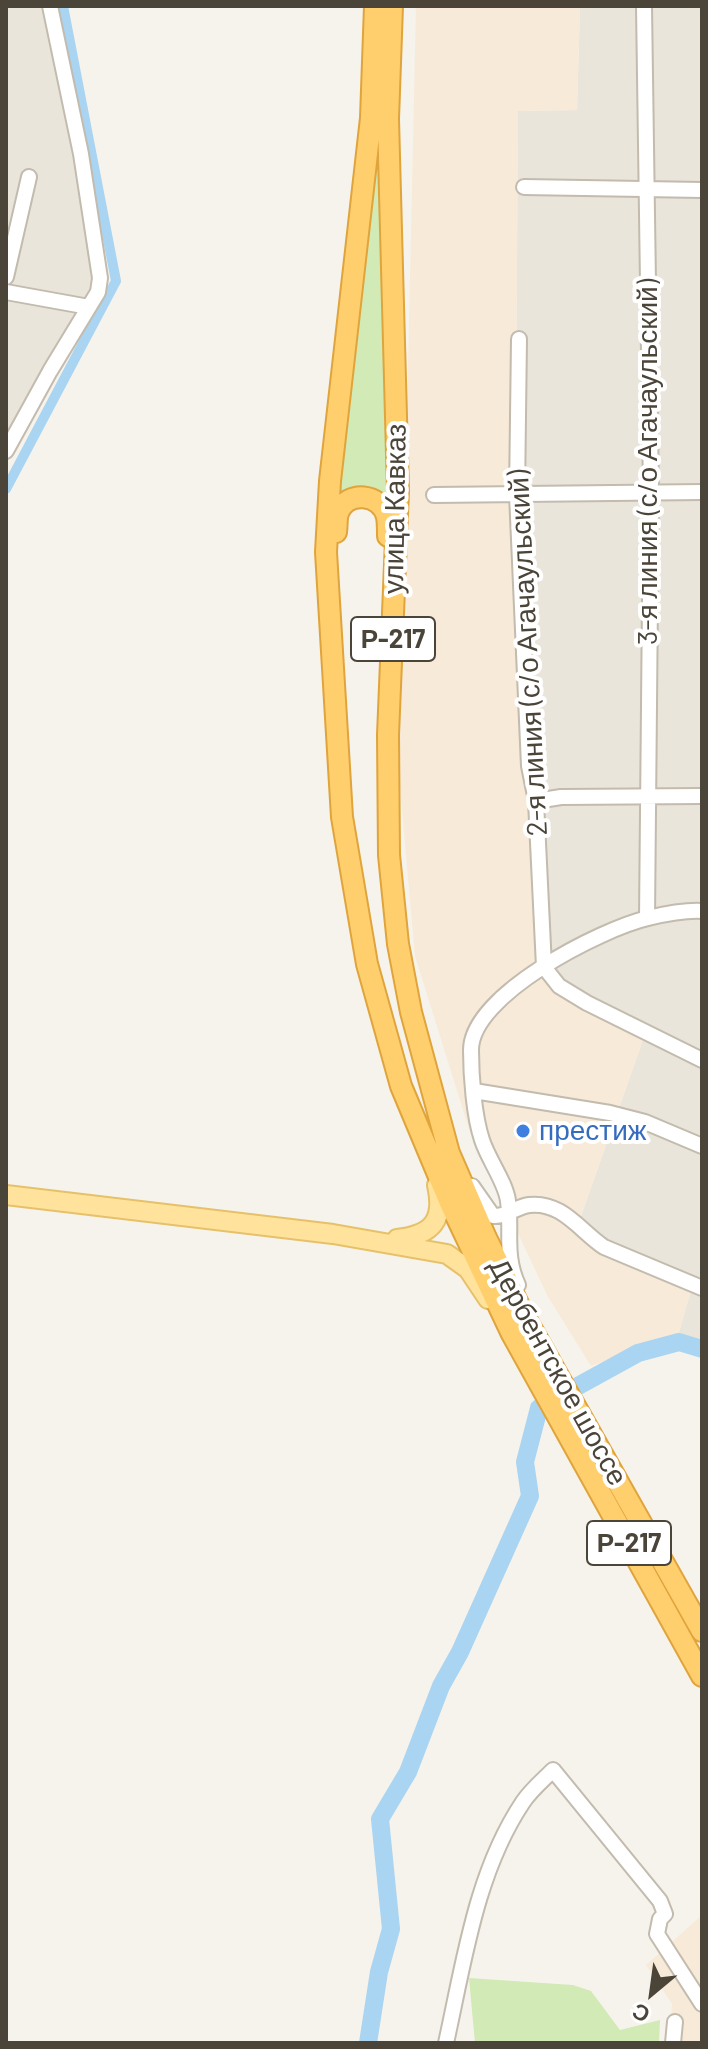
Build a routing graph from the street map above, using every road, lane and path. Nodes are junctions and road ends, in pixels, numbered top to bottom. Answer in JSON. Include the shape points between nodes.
{"nodes":[{"id":1,"x":50,"y":6,"type":"edge"},
{"id":2,"x":375,"y":6,"type":"edge"},
{"id":3,"x":392,"y":6,"type":"edge"},
{"id":4,"x":644,"y":6,"type":"edge"},
{"id":5,"x":29,"y":177,"type":"dead end"},
{"id":6,"x":524,"y":187,"type":"dead end"},
{"id":7,"x":645,"y":189,"type":"junction"},
{"id":8,"x":702,"y":190,"type":"edge"},
{"id":9,"x":6,"y":277,"type":"edge"},
{"id":10,"x":6,"y":292,"type":"edge"},
{"id":11,"x":89,"y":307,"type":"junction"},
{"id":12,"x":519,"y":339,"type":"dead end"},
{"id":13,"x":6,"y":451,"type":"edge"},
{"id":14,"x":651,"y":492,"type":"junction"},
{"id":15,"x":702,"y":492,"type":"edge"},
{"id":16,"x":517,"y":494,"type":"junction"},
{"id":17,"x":434,"y":495,"type":"dead end"},
{"id":18,"x":330,"y":639,"type":"junction"},
{"id":19,"x":392,"y":648,"type":"junction"},
{"id":20,"x":702,"y":796,"type":"edge"},
{"id":21,"x":648,"y":798,"type":"junction"},
{"id":22,"x":536,"y":801,"type":"junction"},
{"id":23,"x":702,"y":911,"type":"edge"},
{"id":24,"x":647,"y":918,"type":"junction"},
{"id":25,"x":544,"y":967,"type":"junction"},
{"id":26,"x":702,"y":1060,"type":"edge"},
{"id":27,"x":474,"y":1091,"type":"junction"},
{"id":28,"x":702,"y":1146,"type":"edge"},
{"id":29,"x":440,"y":1155,"type":"junction"},
{"id":30,"x":6,"y":1195,"type":"edge"},
{"id":31,"x":508,"y":1211,"type":"junction"},
{"id":32,"x":486,"y":1238,"type":"joint"},
{"id":33,"x":378,"y":1241,"type":"junction"},
{"id":34,"x":702,"y":1288,"type":"edge"},
{"id":35,"x":512,"y":1334,"type":"junction"},
{"id":36,"x":544,"y":1352,"type":"junction"},
{"id":37,"x":702,"y":1631,"type":"edge"},
{"id":38,"x":702,"y":1676,"type":"edge"},
{"id":39,"x":702,"y":2004,"type":"edge"},
{"id":40,"x":675,"y":2022,"type":"dead end"},
{"id":41,"x":446,"y":2043,"type":"edge"},
{"id":42,"x":673,"y":2043,"type":"edge"}],
"edges":[{"from":1,"to":11,"type":"street","via":[[100,278]]},
{"from":2,"to":18,"type":"highway","via":[[371,118],[330,481]]},
{"from":3,"to":19,"type":"highway","name":"улица Кавказ","number":"Р-217","via":[[388,119],[398,491]]},
{"from":4,"to":7,"type":"street","name":"3-я линия (с/о Агачаульский)"},
{"from":5,"to":9,"type":"street"},
{"from":6,"to":7,"type":"street"},
{"from":7,"to":8,"type":"street"},
{"from":7,"to":14,"type":"street","name":"3-я линия (с/о Агачаульский)"},
{"from":10,"to":11,"type":"street"},
{"from":11,"to":13,"type":"street"},
{"from":12,"to":16,"type":"street","name":"2-я линия (с/о Агачаульский)"},
{"from":14,"to":15,"type":"street"},
{"from":14,"to":16,"type":"street"},
{"from":14,"to":21,"type":"street","name":"3-я линия (с/о Агачаульский)"},
{"from":16,"to":17,"type":"street"},
{"from":16,"to":22,"type":"street","name":"2-я линия (с/о Агачаульский)","via":[[529,766]]},
{"from":18,"to":19,"type":"highway","via":[[337,515],[352,499],[363,496],[387,516]]},
{"from":18,"to":29,"type":"highway","via":[[342,817],[367,964],[401,1086]]},
{"from":19,"to":29,"type":"highway","name":"улица Кавказ","number":"Р-217","via":[[389,855],[398,944]]},
{"from":20,"to":21,"type":"street"},
{"from":21,"to":22,"type":"street"},
{"from":21,"to":24,"type":"street","name":"3-я линия (с/о Агачаульский)"},
{"from":22,"to":25,"type":"street","name":"2-я линия (с/о Агачаульский)"},
{"from":23,"to":24,"type":"street"},
{"from":24,"to":25,"type":"street","via":[[606,933]]},
{"from":25,"to":26,"type":"street","via":[[559,986],[587,1003]]},
{"from":25,"to":27,"type":"street","via":[[492,1005],[478,1024],[471,1047]]},
{"from":27,"to":28,"type":"street","via":[[621,1116]]},
{"from":27,"to":31,"type":"street","via":[[481,1139],[509,1200]]},
{"from":29,"to":31,"type":"street","via":[[493,1216]]},
{"from":29,"to":32,"type":"highway","name":"улица Кавказ","number":"Р-217"},
{"from":29,"to":33,"type":"main road","via":[[441,1203],[434,1224],[419,1236]]},
{"from":29,"to":35,"type":"highway"},
{"from":30,"to":33,"type":"main road"},
{"from":31,"to":34,"type":"street","via":[[545,1206],[571,1218],[604,1247]]},
{"from":31,"to":36,"type":"street","via":[[513,1273]]},
{"from":32,"to":36,"type":"highway","name":"Дербентское шоссе"},
{"from":33,"to":35,"type":"main road","via":[[447,1254],[468,1269]]},
{"from":35,"to":38,"type":"highway","number":"Р-217"},
{"from":36,"to":37,"type":"highway","name":"Дербентское шоссе"},
{"from":39,"to":41,"type":"street","via":[[657,1934],[665,1914],[660,1901],[553,1770],[524,1800],[493,1856]]},
{"from":40,"to":42,"type":"street"}]}
